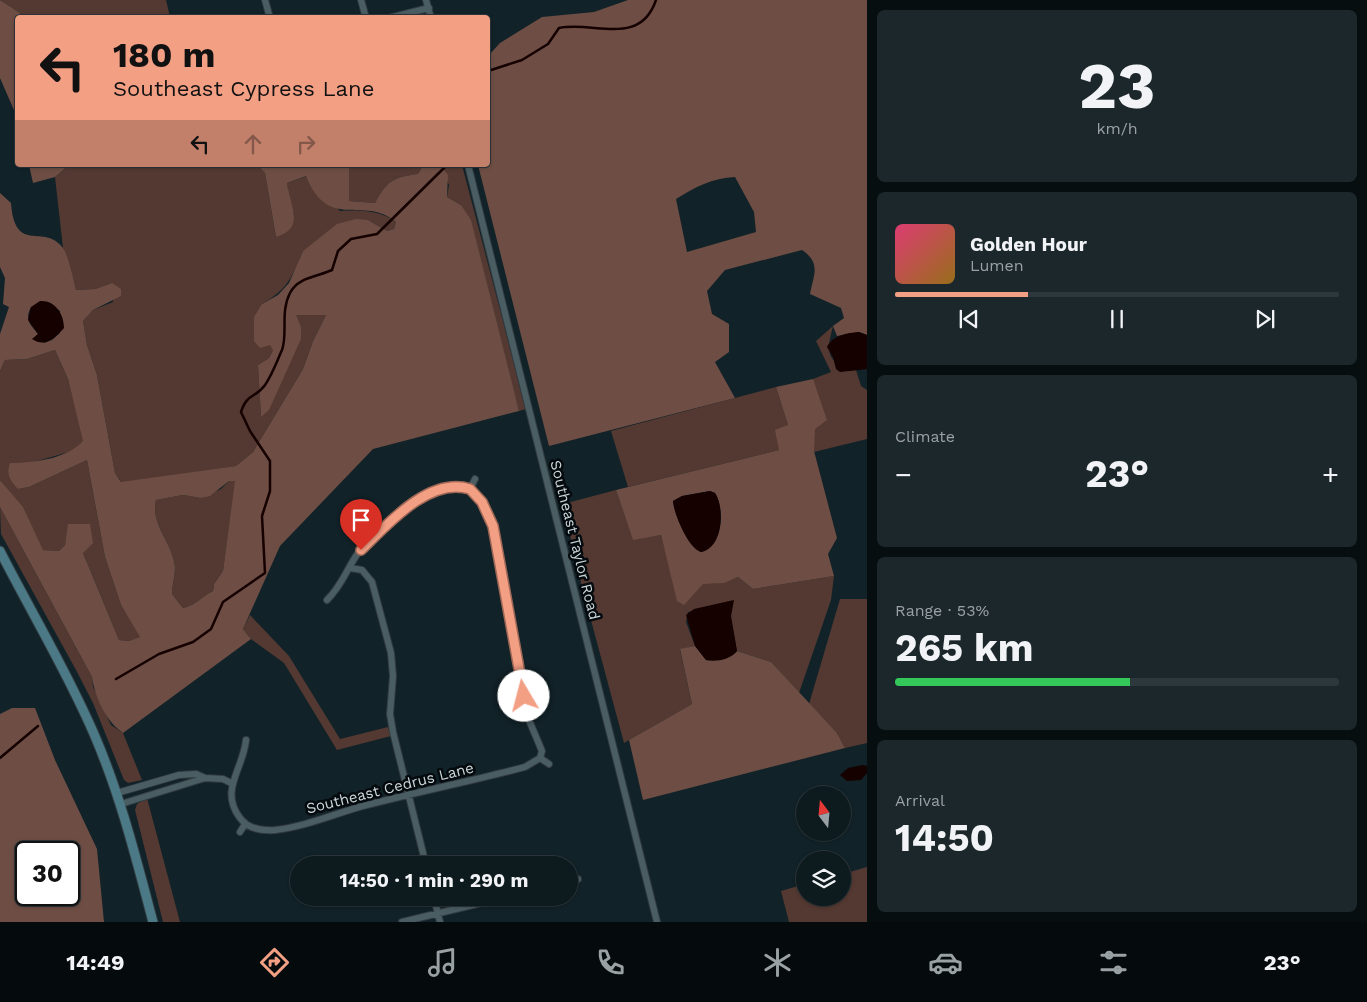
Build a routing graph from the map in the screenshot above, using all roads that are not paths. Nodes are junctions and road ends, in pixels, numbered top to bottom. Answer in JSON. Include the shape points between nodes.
{"nodes":[{"id":1,"x":265,"y":0,"type":"edge"},
{"id":2,"x":361,"y":0,"type":"edge"},
{"id":3,"x":426,"y":0,"type":"edge"},
{"id":4,"x":429,"y":8,"type":"junction"},
{"id":5,"x":269,"y":15,"type":"edge"},
{"id":6,"x":365,"y":15,"type":"edge"},
{"id":7,"x":401,"y":15,"type":"edge"},
{"id":8,"x":430,"y":15,"type":"edge"},
{"id":9,"x":468,"y":167,"type":"edge"},
{"id":10,"x":475,"y":479,"type":"dead end"},
{"id":11,"x":470,"y":489,"type":"junction"},
{"id":12,"x":0,"y":552,"type":"edge"},
{"id":13,"x":350,"y":568,"type":"junction"},
{"id":14,"x":327,"y":600,"type":"dead end"},
{"id":15,"x":246,"y":740,"type":"dead end"},
{"id":16,"x":540,"y":758,"type":"junction"},
{"id":17,"x":549,"y":764,"type":"dead end"},
{"id":18,"x":205,"y":778,"type":"junction"},
{"id":19,"x":231,"y":783,"type":"junction"},
{"id":20,"x":117,"y":794,"type":"junction"},
{"id":21,"x":409,"y":794,"type":"junction"},
{"id":22,"x":121,"y":804,"type":"junction"},
{"id":23,"x":245,"y":824,"type":"junction"},
{"id":24,"x":240,"y":832,"type":"dead end"},
{"id":25,"x":424,"y":856,"type":"edge"},
{"id":26,"x":436,"y":906,"type":"edge"},
{"id":27,"x":467,"y":906,"type":"edge"},
{"id":28,"x":437,"y":913,"type":"junction"},
{"id":29,"x":153,"y":922,"type":"edge"},
{"id":30,"x":402,"y":922,"type":"edge"},
{"id":31,"x":440,"y":922,"type":"edge"},
{"id":32,"x":657,"y":922,"type":"edge"}],
"edges":[{"from":1,"to":5,"type":"street"},
{"from":2,"to":6,"type":"street"},
{"from":3,"to":4,"type":"street"},
{"from":4,"to":7,"type":"street"},
{"from":4,"to":8,"type":"street"},
{"from":9,"to":32,"type":"street","name":"Southeast Taylor Road"},
{"from":10,"to":11,"type":"street"},
{"from":11,"to":13,"type":"street","via":[[453,487],[413,500],[361,550]]},
{"from":11,"to":16,"type":"street","via":[[482,502],[493,526],[526,713],[542,751]]},
{"from":12,"to":20,"type":"main road","via":[[77,694]]},
{"from":13,"to":14,"type":"street","via":[[336,592]]},
{"from":13,"to":21,"type":"street","via":[[362,570],[372,582],[391,653],[390,714]]},
{"from":15,"to":19,"type":"street","via":[[244,755]]},
{"from":16,"to":17,"type":"street"},
{"from":16,"to":21,"type":"street","name":"Southeast Cedrus Lane","via":[[525,767]]},
{"from":18,"to":19,"type":"street"},
{"from":18,"to":20,"type":"street","via":[[196,774],[179,775]]},
{"from":18,"to":22,"type":"street"},
{"from":19,"to":23,"type":"street","via":[[230,796]]},
{"from":20,"to":22,"type":"main road"},
{"from":21,"to":23,"type":"street","name":"Southeast Cedrus Lane","via":[[274,830]]},
{"from":21,"to":25,"type":"street"},
{"from":22,"to":29,"type":"main road"},
{"from":23,"to":24,"type":"street"},
{"from":26,"to":28,"type":"street"},
{"from":27,"to":28,"type":"street"},
{"from":28,"to":30,"type":"street"},
{"from":28,"to":31,"type":"street"}]}
